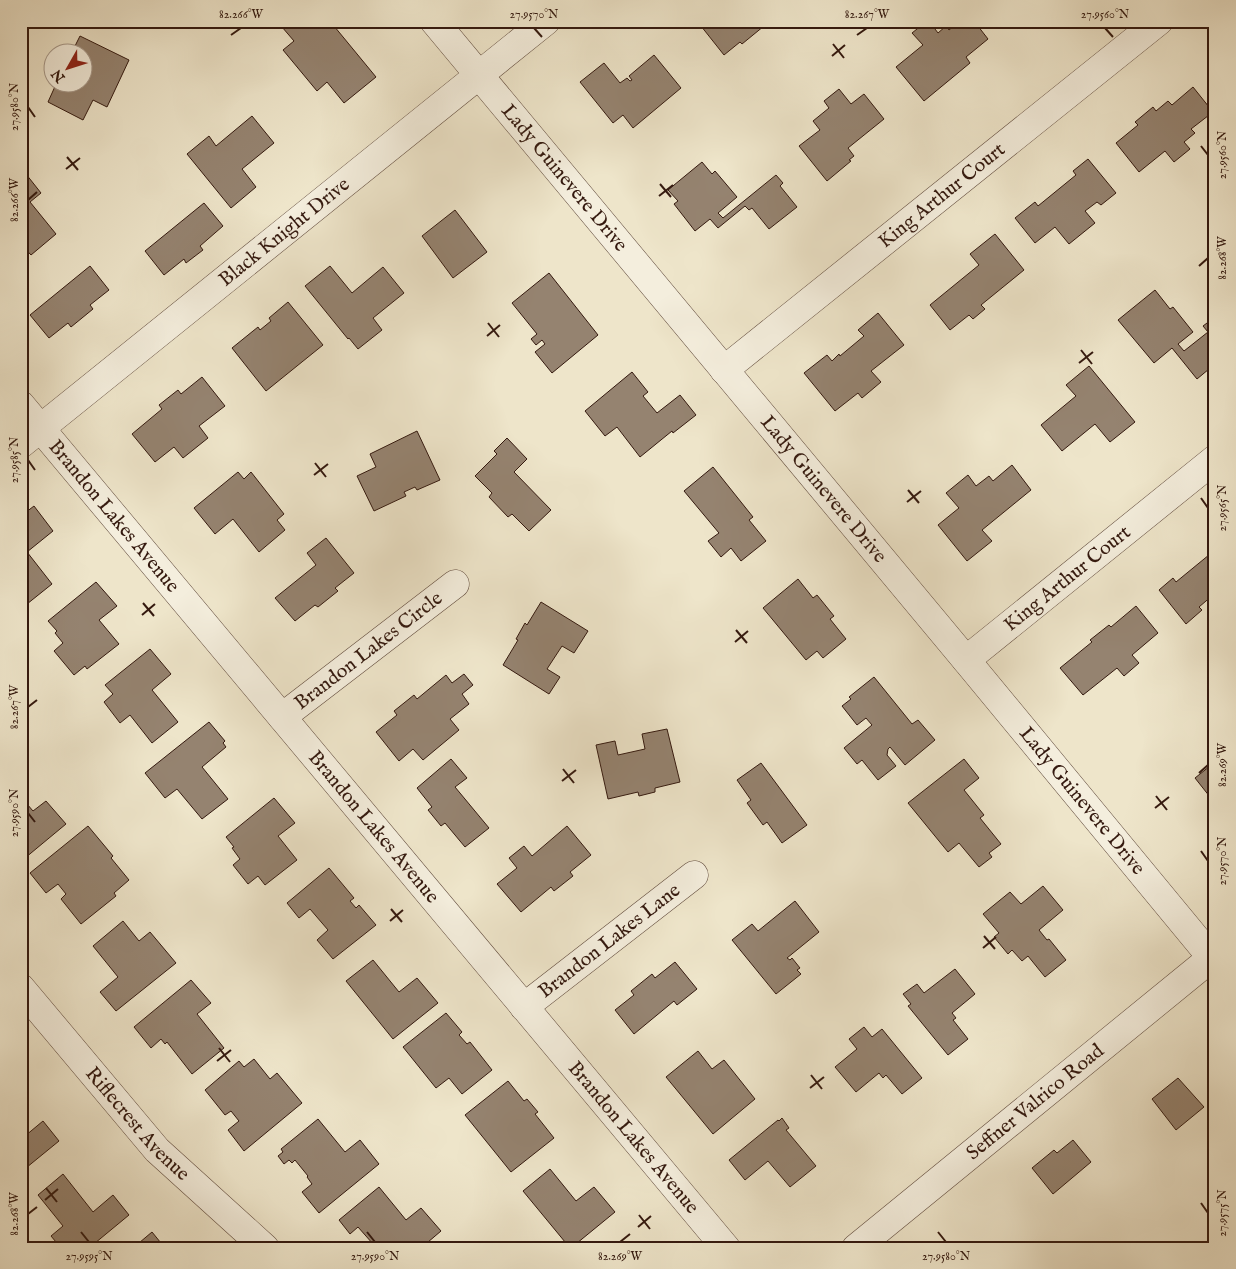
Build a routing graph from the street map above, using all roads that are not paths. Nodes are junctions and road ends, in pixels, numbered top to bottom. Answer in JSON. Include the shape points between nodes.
{"nodes":[{"id":1,"x":434,"y":21,"type":"edge"},
{"id":2,"x":546,"y":21,"type":"edge"},
{"id":3,"x":1159,"y":21,"type":"edge"},
{"id":4,"x":479,"y":76,"type":"junction"},
{"id":5,"x":724,"y":370,"type":"junction"},
{"id":6,"x":21,"y":405,"type":"edge"},
{"id":7,"x":31,"y":436,"type":"edge"},
{"id":8,"x":1215,"y":459,"type":"edge"},
{"id":9,"x":455,"y":584,"type":"dead end"},
{"id":10,"x":966,"y":660,"type":"junction"},
{"id":11,"x":282,"y":717,"type":"junction"},
{"id":12,"x":694,"y":875,"type":"dead end"},
{"id":13,"x":1213,"y":956,"type":"edge"},
{"id":14,"x":21,"y":988,"type":"edge"},
{"id":15,"x":524,"y":1007,"type":"junction"},
{"id":16,"x":265,"y":1248,"type":"edge"},
{"id":17,"x":726,"y":1248,"type":"edge"},
{"id":18,"x":856,"y":1248,"type":"edge"}],
"edges":[{"from":1,"to":4,"type":"street","name":"Lady Guinevere Drive"},
{"from":2,"to":4,"type":"street","name":"Black Knight Drive"},
{"from":3,"to":5,"type":"street","name":"King Arthur Court"},
{"from":4,"to":5,"type":"street","name":"Lady Guinevere Drive"},
{"from":4,"to":7,"type":"street","name":"Black Knight Drive"},
{"from":5,"to":10,"type":"street","name":"Lady Guinevere Drive"},
{"from":6,"to":7,"type":"street","name":"Brandon Lakes Avenue"},
{"from":7,"to":11,"type":"street","name":"Brandon Lakes Avenue"},
{"from":8,"to":10,"type":"street","name":"King Arthur Court"},
{"from":9,"to":11,"type":"street","name":"Brandon Lakes Circle"},
{"from":10,"to":13,"type":"street","name":"Lady Guinevere Drive"},
{"from":11,"to":15,"type":"street","name":"Brandon Lakes Avenue"},
{"from":12,"to":15,"type":"street","name":"Brandon Lakes Lane"},
{"from":13,"to":18,"type":"street","name":"Seffner Valrico Road"},
{"from":14,"to":16,"type":"street","name":"Riflecrest Avenue","via":[[157,1150]]},
{"from":15,"to":17,"type":"street","name":"Brandon Lakes Avenue"}]}
